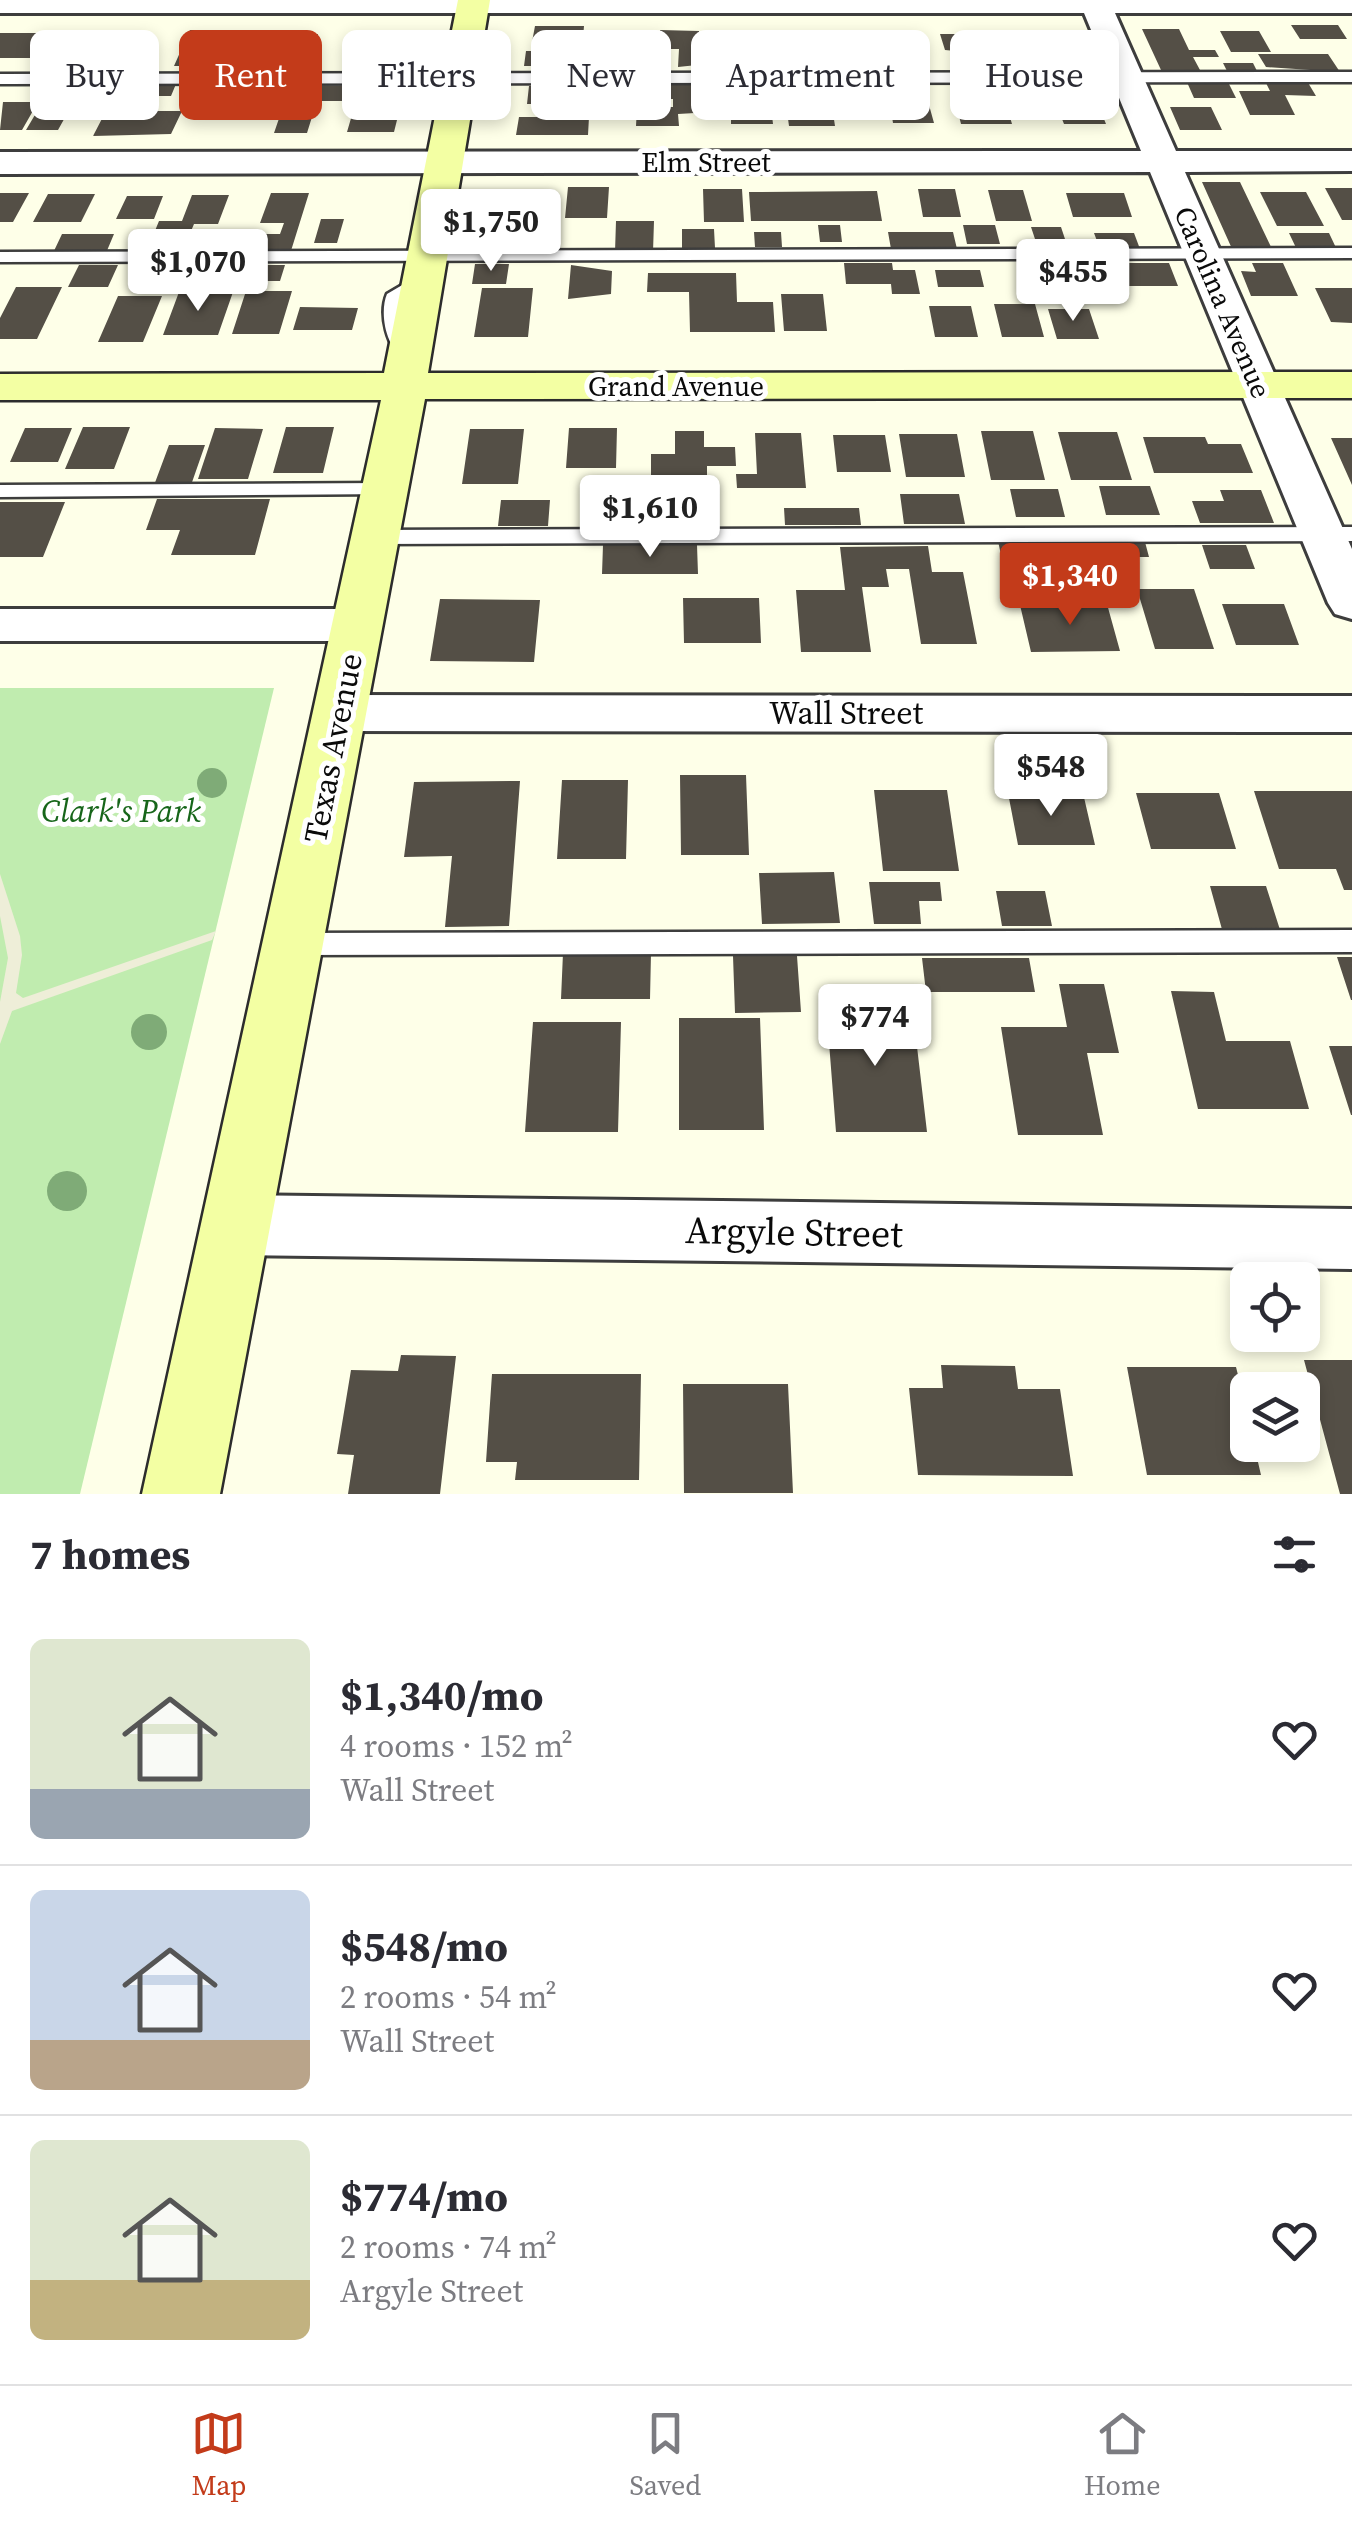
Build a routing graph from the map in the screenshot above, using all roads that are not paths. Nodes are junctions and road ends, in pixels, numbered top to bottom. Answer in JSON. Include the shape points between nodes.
{"nodes":[{"id":1,"x":474,"y":2,"type":"edge"},
{"id":2,"x":1096,"y":2,"type":"edge"},
{"id":3,"x":0,"y":4,"type":"edge"},
{"id":4,"x":1352,"y":4,"type":"edge"},
{"id":5,"x":469,"y":30,"type":"edge"},
{"id":6,"x":1352,"y":76,"type":"edge"},
{"id":7,"x":1126,"y":77,"type":"junction"},
{"id":8,"x":0,"y":78,"type":"edge"},
{"id":9,"x":342,"y":79,"type":"edge"},
{"id":10,"x":511,"y":80,"type":"edge"},
{"id":11,"x":451,"y":120,"type":"edge"},
{"id":12,"x":1163,"y":161,"type":"junction"},
{"id":13,"x":1352,"y":161,"type":"edge"},
{"id":14,"x":442,"y":162,"type":"junction"},
{"id":15,"x":0,"y":163,"type":"edge"},
{"id":16,"x":1202,"y":254,"type":"junction"},
{"id":17,"x":1352,"y":254,"type":"edge"},
{"id":18,"x":0,"y":256,"type":"edge"},
{"id":19,"x":424,"y":267,"type":"junction"},
{"id":20,"x":406,"y":370,"type":"junction"},
{"id":21,"x":1258,"y":385,"type":"junction"},
{"id":22,"x":1352,"y":385,"type":"edge"},
{"id":23,"x":0,"y":387,"type":"edge"},
{"id":24,"x":0,"y":491,"type":"edge"},
{"id":25,"x":380,"y":513,"type":"junction"},
{"id":26,"x":1337,"y":534,"type":"edge"},
{"id":27,"x":1352,"y":604,"type":"edge"},
{"id":28,"x":358,"y":624,"type":"junction"},
{"id":29,"x":0,"y":625,"type":"edge"},
{"id":30,"x":340,"y":713,"type":"junction"},
{"id":31,"x":1352,"y":714,"type":"edge"},
{"id":32,"x":1352,"y":941,"type":"edge"},
{"id":33,"x":293,"y":944,"type":"junction"},
{"id":34,"x":237,"y":1225,"type":"junction"},
{"id":35,"x":1352,"y":1238,"type":"edge"},
{"id":36,"x":180,"y":1494,"type":"edge"}],
"edges":[{"from":1,"to":2,"type":"street"},
{"from":1,"to":3,"type":"street"},
{"from":1,"to":5,"type":"street","name":"Texas Avenue"},
{"from":2,"to":4,"type":"street"},
{"from":2,"to":7,"type":"street","name":"Carolina Avenue"},
{"from":6,"to":7,"type":"lane"},
{"from":7,"to":10,"type":"lane"},
{"from":7,"to":12,"type":"street","name":"Carolina Avenue"},
{"from":8,"to":9,"type":"lane"},
{"from":11,"to":14,"type":"street","name":"Texas Avenue"},
{"from":12,"to":13,"type":"street","name":"Elm Street"},
{"from":12,"to":14,"type":"street","name":"Elm Street"},
{"from":12,"to":16,"type":"street","name":"Carolina Avenue"},
{"from":14,"to":15,"type":"street","name":"Elm Street"},
{"from":14,"to":19,"type":"street","name":"Texas Avenue"},
{"from":16,"to":17,"type":"lane"},
{"from":16,"to":19,"type":"lane"},
{"from":16,"to":21,"type":"street","name":"Carolina Avenue"},
{"from":18,"to":19,"type":"lane"},
{"from":19,"to":20,"type":"street","name":"Texas Avenue"},
{"from":20,"to":21,"type":"street","name":"Grand Avenue"},
{"from":20,"to":23,"type":"street","name":"Grand Avenue"},
{"from":20,"to":25,"type":"street","name":"Texas Avenue"},
{"from":21,"to":22,"type":"street","name":"Grand Avenue"},
{"from":21,"to":26,"type":"street","name":"Carolina Avenue"},
{"from":24,"to":25,"type":"lane"},
{"from":25,"to":26,"type":"lane"},
{"from":25,"to":28,"type":"street","name":"Texas Avenue"},
{"from":26,"to":27,"type":"street","name":"Carolina Avenue"},
{"from":28,"to":29,"type":"street"},
{"from":28,"to":30,"type":"street","name":"Texas Avenue"},
{"from":30,"to":31,"type":"street","name":"Wall Street"},
{"from":30,"to":33,"type":"street","name":"Texas Avenue"},
{"from":32,"to":33,"type":"lane"},
{"from":33,"to":34,"type":"street","name":"Texas Avenue"},
{"from":34,"to":35,"type":"street","name":"Argyle Street"},
{"from":34,"to":36,"type":"street","name":"Texas Avenue"}]}
